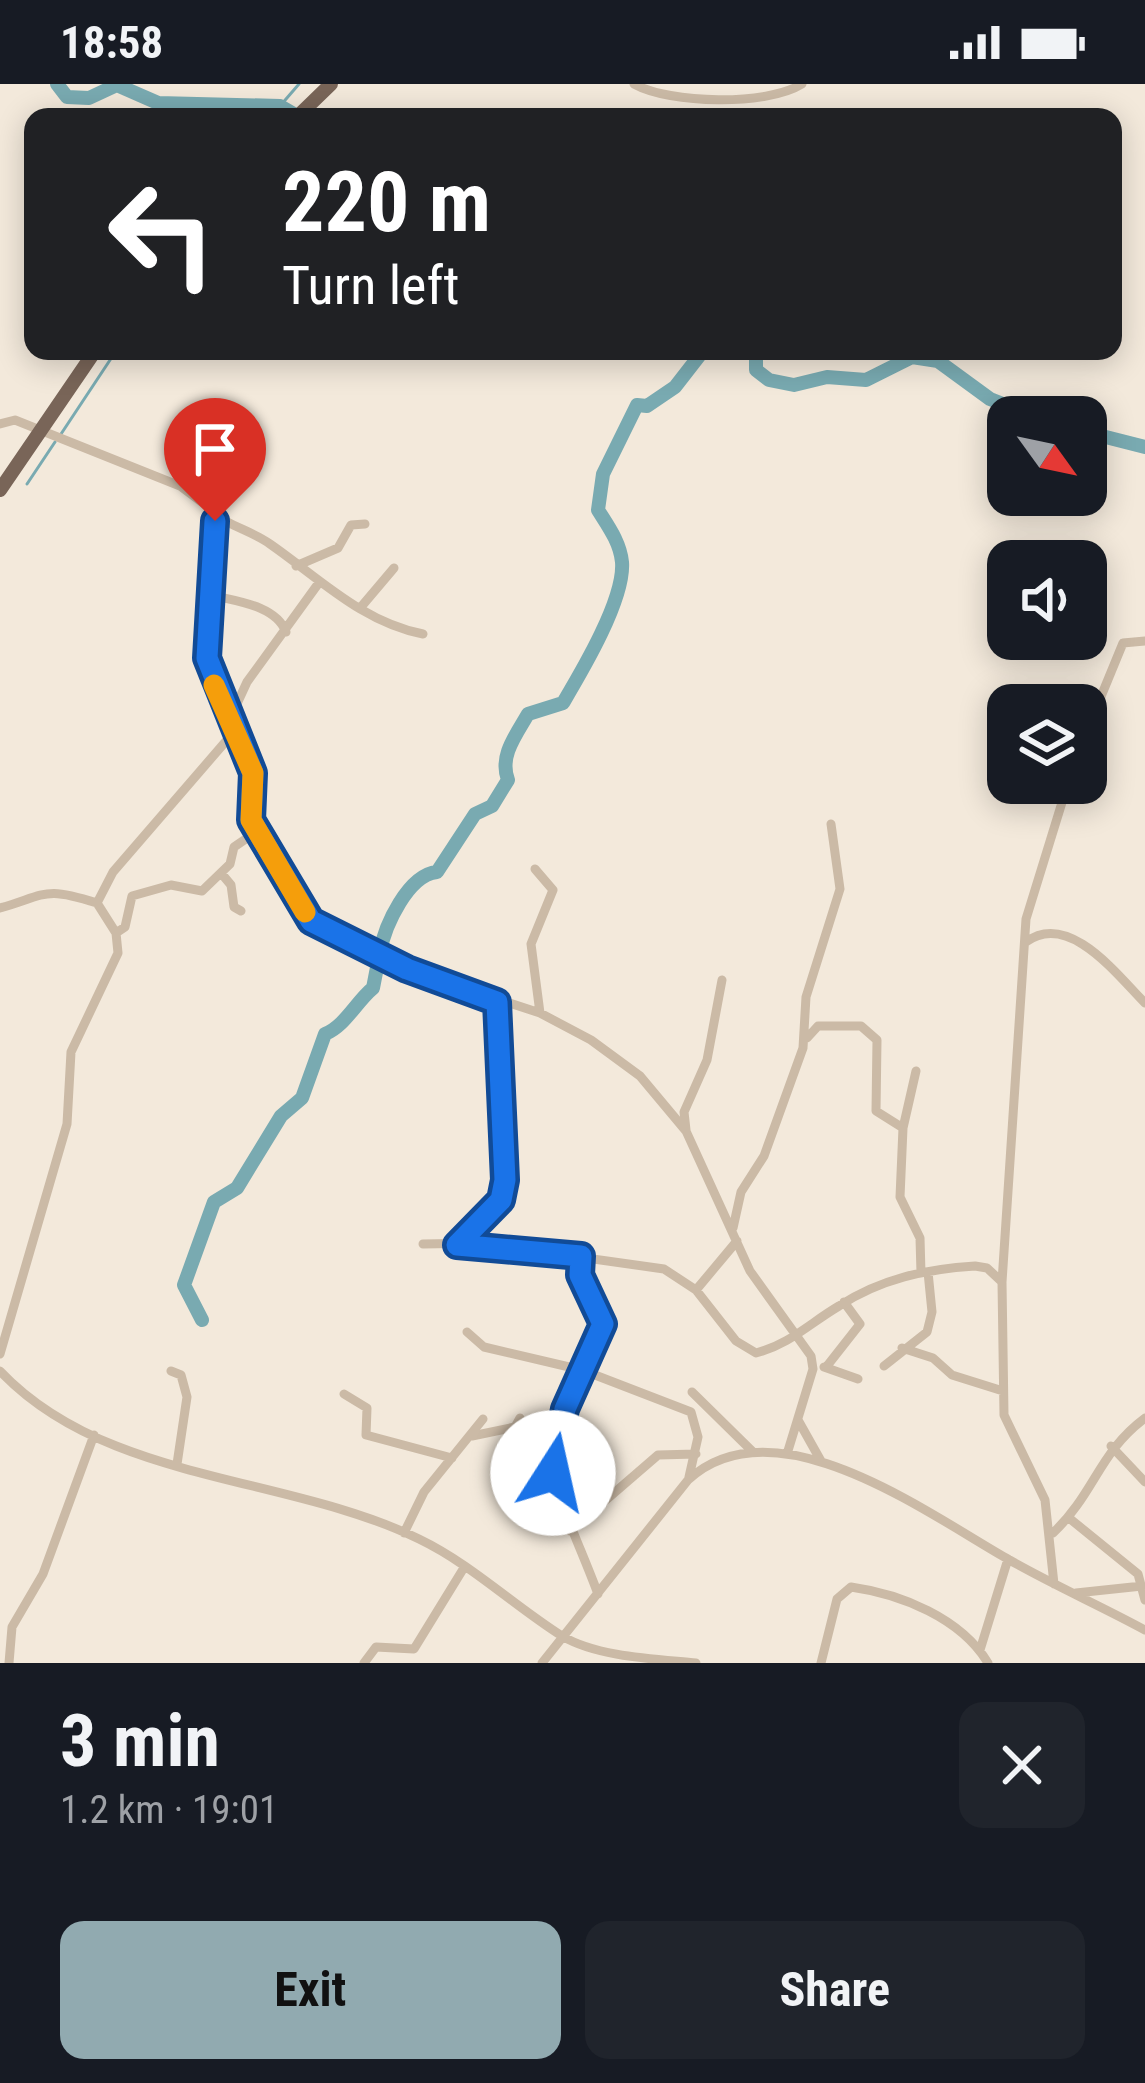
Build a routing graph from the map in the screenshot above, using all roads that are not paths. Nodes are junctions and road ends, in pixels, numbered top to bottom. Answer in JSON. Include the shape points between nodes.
{"nodes":[{"id":1,"x":331,"y":84,"type":"edge"},
{"id":2,"x":634,"y":84,"type":"edge"},
{"id":3,"x":802,"y":84,"type":"edge"},
{"id":4,"x":306,"y":108,"type":"edge"},
{"id":5,"x":89,"y":360,"type":"edge"},
{"id":6,"x":0,"y":424,"type":"edge"},
{"id":7,"x":37,"y":432,"type":"junction"},
{"id":8,"x":0,"y":490,"type":"edge"},
{"id":9,"x":213,"y":513,"type":"junction"},
{"id":10,"x":365,"y":524,"type":"dead end"},
{"id":11,"x":296,"y":566,"type":"junction"},
{"id":12,"x":394,"y":568,"type":"dead end"},
{"id":13,"x":318,"y":584,"type":"junction"},
{"id":14,"x":211,"y":595,"type":"junction"},
{"id":15,"x":361,"y":608,"type":"junction"},
{"id":16,"x":286,"y":632,"type":"junction"},
{"id":17,"x":422,"y":634,"type":"dead end"},
{"id":18,"x":1145,"y":641,"type":"edge"},
{"id":19,"x":1106,"y":684,"type":"edge"},
{"id":20,"x":231,"y":727,"type":"junction"},
{"id":21,"x":1061,"y":804,"type":"edge"},
{"id":22,"x":831,"y":824,"type":"dead end"},
{"id":23,"x":254,"y":825,"type":"junction"},
{"id":24,"x":535,"y":869,"type":"dead end"},
{"id":25,"x":221,"y":873,"type":"junction"},
{"id":26,"x":97,"y":903,"type":"junction"},
{"id":27,"x":0,"y":908,"type":"edge"},
{"id":28,"x":241,"y":911,"type":"dead end"},
{"id":29,"x":116,"y":933,"type":"junction"},
{"id":30,"x":1026,"y":942,"type":"junction"},
{"id":31,"x":722,"y":980,"type":"dead end"},
{"id":32,"x":497,"y":1002,"type":"junction"},
{"id":33,"x":1145,"y":1003,"type":"edge"},
{"id":34,"x":540,"y":1013,"type":"junction"},
{"id":35,"x":802,"y":1048,"type":"junction"},
{"id":36,"x":916,"y":1071,"type":"dead end"},
{"id":37,"x":903,"y":1128,"type":"junction"},
{"id":38,"x":686,"y":1131,"type":"junction"},
{"id":39,"x":735,"y":1236,"type":"junction"},
{"id":40,"x":423,"y":1244,"type":"dead end"},
{"id":41,"x":457,"y":1245,"type":"junction"},
{"id":42,"x":581,"y":1256,"type":"junction"},
{"id":43,"x":924,"y":1273,"type":"junction"},
{"id":44,"x":1002,"y":1282,"type":"junction"},
{"id":45,"x":696,"y":1291,"type":"junction"},
{"id":46,"x":844,"y":1302,"type":"junction"},
{"id":47,"x":467,"y":1332,"type":"dead end"},
{"id":48,"x":798,"y":1336,"type":"junction"},
{"id":49,"x":902,"y":1348,"type":"junction"},
{"id":50,"x":0,"y":1354,"type":"edge"},
{"id":51,"x":827,"y":1366,"type":"junction"},
{"id":52,"x":884,"y":1366,"type":"dead end"},
{"id":53,"x":813,"y":1369,"type":"junction"},
{"id":54,"x":583,"y":1370,"type":"junction"},
{"id":55,"x":0,"y":1371,"type":"edge"},
{"id":56,"x":171,"y":1372,"type":"dead end"},
{"id":57,"x":858,"y":1379,"type":"dead end"},
{"id":58,"x":1003,"y":1391,"type":"junction"},
{"id":59,"x":692,"y":1393,"type":"dead end"},
{"id":60,"x":344,"y":1394,"type":"dead end"},
{"id":61,"x":520,"y":1418,"type":"dead end"},
{"id":62,"x":1145,"y":1418,"type":"edge"},
{"id":63,"x":483,"y":1419,"type":"dead end"},
{"id":64,"x":798,"y":1420,"type":"junction"},
{"id":65,"x":94,"y":1436,"type":"junction"},
{"id":66,"x":472,"y":1436,"type":"junction"},
{"id":67,"x":1111,"y":1446,"type":"junction"},
{"id":68,"x":753,"y":1452,"type":"junction"},
{"id":69,"x":696,"y":1454,"type":"junction"},
{"id":70,"x":787,"y":1454,"type":"junction"},
{"id":71,"x":452,"y":1458,"type":"junction"},
{"id":72,"x":177,"y":1463,"type":"junction"},
{"id":73,"x":830,"y":1468,"type":"junction"},
{"id":74,"x":688,"y":1480,"type":"junction"},
{"id":75,"x":1145,"y":1482,"type":"edge"},
{"id":76,"x":1069,"y":1518,"type":"junction"},
{"id":77,"x":570,"y":1531,"type":"junction"},
{"id":78,"x":404,"y":1533,"type":"junction"},
{"id":79,"x":1053,"y":1533,"type":"junction"},
{"id":80,"x":1008,"y":1559,"type":"junction"},
{"id":81,"x":465,"y":1566,"type":"junction"},
{"id":82,"x":1054,"y":1584,"type":"junction"},
{"id":83,"x":1143,"y":1586,"type":"edge"},
{"id":84,"x":1076,"y":1593,"type":"junction"},
{"id":85,"x":598,"y":1594,"type":"junction"},
{"id":86,"x":1145,"y":1600,"type":"edge"},
{"id":87,"x":1145,"y":1614,"type":"edge"},
{"id":88,"x":1142,"y":1629,"type":"edge"},
{"id":89,"x":566,"y":1638,"type":"junction"},
{"id":90,"x":980,"y":1650,"type":"junction"},
{"id":91,"x":8,"y":1663,"type":"edge"},
{"id":92,"x":364,"y":1663,"type":"edge"},
{"id":93,"x":542,"y":1663,"type":"edge"},
{"id":94,"x":696,"y":1663,"type":"edge"},
{"id":95,"x":821,"y":1663,"type":"edge"},
{"id":96,"x":988,"y":1663,"type":"edge"}],
"edges":[{"from":1,"to":4,"type":"main road"},
{"from":2,"to":3,"type":"street","via":[[686,99],[779,95]]},
{"from":5,"to":7,"type":"main road"},
{"from":6,"to":7,"type":"street","via":[[16,420]]},
{"from":7,"to":8,"type":"main road"},
{"from":7,"to":9,"type":"street","via":[[180,486]]},
{"from":9,"to":11,"type":"street"},
{"from":9,"to":14,"type":"street"},
{"from":10,"to":11,"type":"street","via":[[351,526],[338,548]]},
{"from":11,"to":13,"type":"street"},
{"from":12,"to":15,"type":"street"},
{"from":13,"to":15,"type":"street"},
{"from":13,"to":16,"type":"street"},
{"from":14,"to":16,"type":"street","via":[[273,615]]},
{"from":14,"to":20,"type":"street","via":[[207,658]]},
{"from":15,"to":17,"type":"street"},
{"from":16,"to":20,"type":"street","via":[[247,682]]},
{"from":18,"to":19,"type":"street","via":[[1123,643]]},
{"from":20,"to":23,"type":"street","via":[[253,773]]},
{"from":20,"to":26,"type":"street","via":[[113,872]]},
{"from":21,"to":30,"type":"street","via":[[1035,878]]},
{"from":22,"to":35,"type":"street","via":[[840,889],[806,998]]},
{"from":23,"to":25,"type":"street"},
{"from":23,"to":32,"type":"street","via":[[311,921]]},
{"from":24,"to":34,"type":"street","via":[[553,890],[531,944]]},
{"from":25,"to":28,"type":"street"},
{"from":25,"to":29,"type":"street","via":[[202,891],[171,885],[132,896]]},
{"from":26,"to":27,"type":"street","via":[[41,892]]},
{"from":26,"to":29,"type":"street"},
{"from":29,"to":50,"type":"street","via":[[113,969],[71,1052],[67,1124]]},
{"from":30,"to":33,"type":"street","via":[[1044,933],[1075,942],[1106,960]]},
{"from":30,"to":44,"type":"street"},
{"from":31,"to":38,"type":"street","via":[[707,1060],[684,1112]]},
{"from":32,"to":34,"type":"street"},
{"from":32,"to":41,"type":"street","via":[[505,1180],[501,1200]]},
{"from":34,"to":38,"type":"street","via":[[626,1065]]},
{"from":35,"to":37,"type":"street","via":[[818,1026],[872,1032],[880,1070],[876,1112]]},
{"from":35,"to":39,"type":"street","via":[[764,1156],[741,1192]]},
{"from":36,"to":37,"type":"street"},
{"from":37,"to":43,"type":"street","via":[[900,1197],[920,1238]]},
{"from":38,"to":39,"type":"street"},
{"from":39,"to":45,"type":"street"},
{"from":39,"to":48,"type":"street","via":[[770,1304]]},
{"from":40,"to":41,"type":"street"},
{"from":41,"to":42,"type":"street"},
{"from":42,"to":45,"type":"street","via":[[664,1269]]},
{"from":42,"to":54,"type":"street","via":[[580,1275],[604,1317]]},
{"from":43,"to":44,"type":"street","via":[[981,1266]]},
{"from":43,"to":46,"type":"street","via":[[887,1280]]},
{"from":43,"to":49,"type":"street","via":[[927,1333]]},
{"from":44,"to":58,"type":"street"},
{"from":45,"to":48,"type":"street","via":[[748,1351]]},
{"from":46,"to":48,"type":"street"},
{"from":46,"to":51,"type":"street","via":[[860,1324]]},
{"from":47,"to":54,"type":"street","via":[[484,1347]]},
{"from":48,"to":53,"type":"street"},
{"from":49,"to":52,"type":"street"},
{"from":49,"to":58,"type":"street"},
{"from":51,"to":53,"type":"street"},
{"from":51,"to":57,"type":"street"},
{"from":53,"to":64,"type":"street"},
{"from":54,"to":69,"type":"street","via":[[691,1412]]},
{"from":54,"to":77,"type":"street","via":[[553,1463]]},
{"from":55,"to":65,"type":"street","via":[[28,1398]]},
{"from":56,"to":72,"type":"street","via":[[185,1380],[188,1397]]},
{"from":58,"to":79,"type":"street","via":[[1004,1414],[1046,1500]]},
{"from":59,"to":68,"type":"street"},
{"from":60,"to":71,"type":"street","via":[[367,1408],[366,1436]]},
{"from":61,"to":66,"type":"street","via":[[515,1427]]},
{"from":62,"to":67,"type":"street"},
{"from":63,"to":66,"type":"street"},
{"from":64,"to":70,"type":"street"},
{"from":64,"to":73,"type":"street","via":[[810,1450]]},
{"from":65,"to":72,"type":"street"},
{"from":65,"to":91,"type":"street","via":[[43,1574],[12,1627]]},
{"from":66,"to":71,"type":"street"},
{"from":67,"to":75,"type":"street"},
{"from":67,"to":76,"type":"street"},
{"from":68,"to":70,"type":"street"},
{"from":68,"to":74,"type":"street","via":[[711,1462]]},
{"from":69,"to":74,"type":"street"},
{"from":69,"to":77,"type":"street","via":[[658,1455]]},
{"from":70,"to":73,"type":"street"},
{"from":71,"to":78,"type":"street"},
{"from":72,"to":78,"type":"street","via":[[306,1496]]},
{"from":73,"to":80,"type":"street","via":[[898,1492]]},
{"from":74,"to":85,"type":"street"},
{"from":76,"to":79,"type":"street"},
{"from":76,"to":83,"type":"street"},
{"from":77,"to":85,"type":"street"},
{"from":78,"to":81,"type":"street"},
{"from":79,"to":82,"type":"street"},
{"from":80,"to":82,"type":"street"},
{"from":80,"to":90,"type":"street"},
{"from":81,"to":89,"type":"street"},
{"from":81,"to":92,"type":"street","via":[[414,1649],[376,1647]]},
{"from":82,"to":84,"type":"street"},
{"from":83,"to":84,"type":"street"},
{"from":83,"to":86,"type":"street"},
{"from":84,"to":88,"type":"street"},
{"from":85,"to":89,"type":"street"},
{"from":87,"to":88,"type":"street"},
{"from":89,"to":93,"type":"street"},
{"from":89,"to":94,"type":"street"},
{"from":90,"to":95,"type":"street","via":[[921,1608],[851,1587],[837,1599]]},
{"from":90,"to":96,"type":"street"}]}
